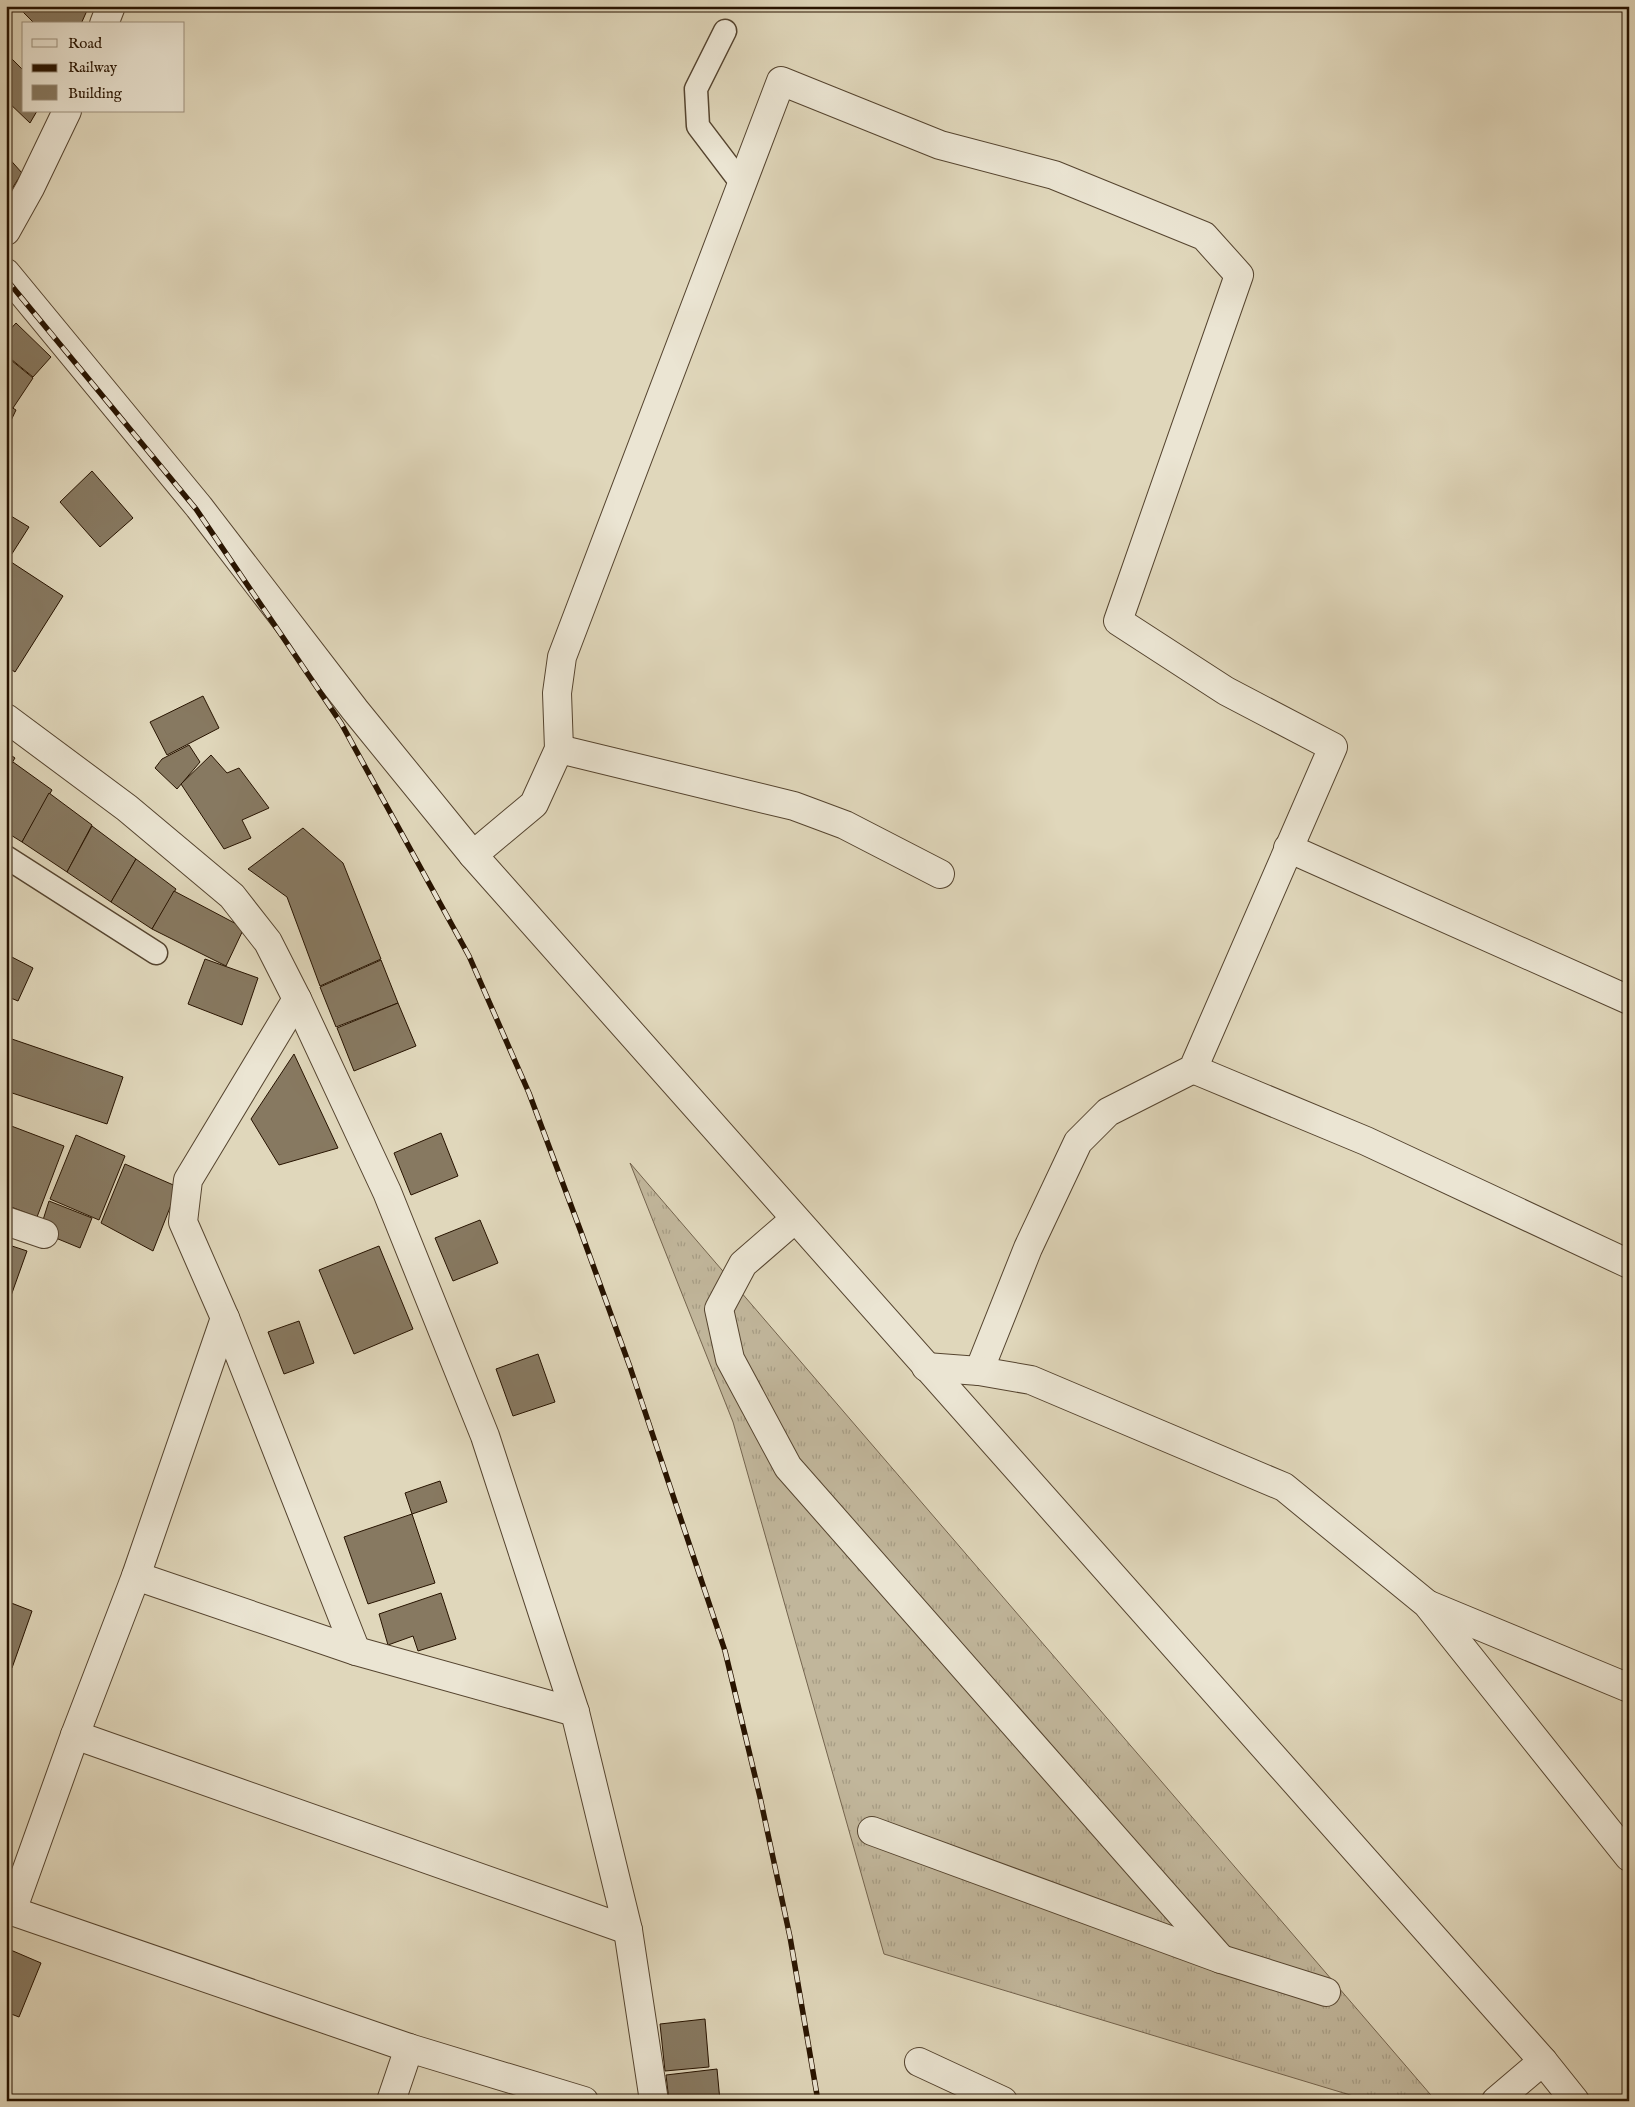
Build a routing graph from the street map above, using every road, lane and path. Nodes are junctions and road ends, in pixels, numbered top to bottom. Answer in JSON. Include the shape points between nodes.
{"nodes":[{"id":1,"x":111,"y":6,"type":"edge"},
{"id":2,"x":105,"y":22,"type":"edge"},
{"id":3,"x":725,"y":31,"type":"dead end"},
{"id":4,"x":67,"y":112,"type":"edge"},
{"id":5,"x":742,"y":184,"type":"junction"},
{"id":6,"x":6,"y":231,"type":"edge"},
{"id":7,"x":6,"y":274,"type":"edge"},
{"id":8,"x":6,"y":718,"type":"edge"},
{"id":9,"x":559,"y":749,"type":"junction"},
{"id":10,"x":1288,"y":848,"type":"junction"},
{"id":11,"x":472,"y":855,"type":"junction"},
{"id":12,"x":6,"y":857,"type":"edge"},
{"id":13,"x":940,"y":874,"type":"dead end"},
{"id":14,"x":156,"y":953,"type":"dead end"},
{"id":15,"x":297,"y":999,"type":"junction"},
{"id":16,"x":1629,"y":1000,"type":"edge"},
{"id":17,"x":1193,"y":1069,"type":"junction"},
{"id":18,"x":795,"y":1219,"type":"junction"},
{"id":19,"x":6,"y":1221,"type":"edge"},
{"id":20,"x":44,"y":1234,"type":"dead end"},
{"id":21,"x":1629,"y":1264,"type":"edge"},
{"id":22,"x":225,"y":1318,"type":"junction"},
{"id":23,"x":926,"y":1367,"type":"junction"},
{"id":24,"x":978,"y":1371,"type":"junction"},
{"id":25,"x":136,"y":1576,"type":"junction"},
{"id":26,"x":1427,"y":1604,"type":"junction"},
{"id":27,"x":356,"y":1651,"type":"junction"},
{"id":28,"x":1629,"y":1688,"type":"edge"},
{"id":29,"x":575,"y":1712,"type":"junction"},
{"id":30,"x":75,"y":1735,"type":"junction"},
{"id":31,"x":872,"y":1831,"type":"dead end"},
{"id":32,"x":1629,"y":1858,"type":"edge"},
{"id":33,"x":628,"y":1930,"type":"junction"},
{"id":34,"x":1221,"y":1958,"type":"junction"},
{"id":35,"x":1326,"y":1992,"type":"dead end"},
{"id":36,"x":409,"y":2048,"type":"junction"},
{"id":37,"x":1543,"y":2061,"type":"junction"},
{"id":38,"x":919,"y":2062,"type":"dead end"},
{"id":39,"x":570,"y":2099,"type":"edge"},
{"id":40,"x":391,"y":2101,"type":"edge"},
{"id":41,"x":654,"y":2101,"type":"edge"},
{"id":42,"x":1003,"y":2101,"type":"edge"},
{"id":43,"x":1496,"y":2101,"type":"edge"},
{"id":44,"x":1575,"y":2101,"type":"edge"}],
"edges":[{"from":1,"to":2,"type":"street"},
{"from":3,"to":5,"type":"lane","via":[[696,89],[698,126]]},
{"from":4,"to":6,"type":"street"},
{"from":5,"to":9,"type":"street","via":[[562,657],[557,693]]},
{"from":5,"to":10,"type":"street","via":[[781,81],[940,145],[1054,175],[1204,236],[1239,275],[1118,621],[1226,691],[1333,746]]},
{"from":7,"to":11,"type":"street","via":[[199,507],[355,710]]},
{"from":8,"to":15,"type":"street","via":[[127,808],[232,896],[268,942]]},
{"from":9,"to":11,"type":"street","via":[[534,804]]},
{"from":9,"to":13,"type":"street","via":[[794,806],[845,825]]},
{"from":10,"to":16,"type":"street"},
{"from":10,"to":17,"type":"street"},
{"from":11,"to":18,"type":"street"},
{"from":12,"to":14,"type":"lane"},
{"from":15,"to":22,"type":"street","via":[[188,1180],[183,1222]]},
{"from":15,"to":29,"type":"street","via":[[387,1192],[485,1436]]},
{"from":17,"to":21,"type":"street","via":[[1366,1141]]},
{"from":17,"to":24,"type":"street","via":[[1108,1112],[1078,1142],[1028,1248]]},
{"from":18,"to":23,"type":"street"},
{"from":18,"to":34,"type":"street","via":[[743,1264],[719,1310],[730,1359],[788,1467]]},
{"from":19,"to":20,"type":"street"},
{"from":22,"to":25,"type":"street"},
{"from":22,"to":27,"type":"street"},
{"from":23,"to":24,"type":"street"},
{"from":23,"to":37,"type":"street"},
{"from":24,"to":26,"type":"street","via":[[1031,1380],[1284,1486]]},
{"from":25,"to":27,"type":"street"},
{"from":25,"to":30,"type":"street"},
{"from":26,"to":28,"type":"street"},
{"from":26,"to":32,"type":"street"},
{"from":27,"to":29,"type":"street"},
{"from":29,"to":33,"type":"street"},
{"from":30,"to":33,"type":"street"},
{"from":30,"to":36,"type":"street","via":[[12,1912]]},
{"from":31,"to":34,"type":"street"},
{"from":33,"to":41,"type":"street"},
{"from":34,"to":35,"type":"street"},
{"from":36,"to":39,"type":"street"},
{"from":36,"to":40,"type":"street"},
{"from":37,"to":43,"type":"street"},
{"from":37,"to":44,"type":"street"},
{"from":38,"to":42,"type":"street"}]}
